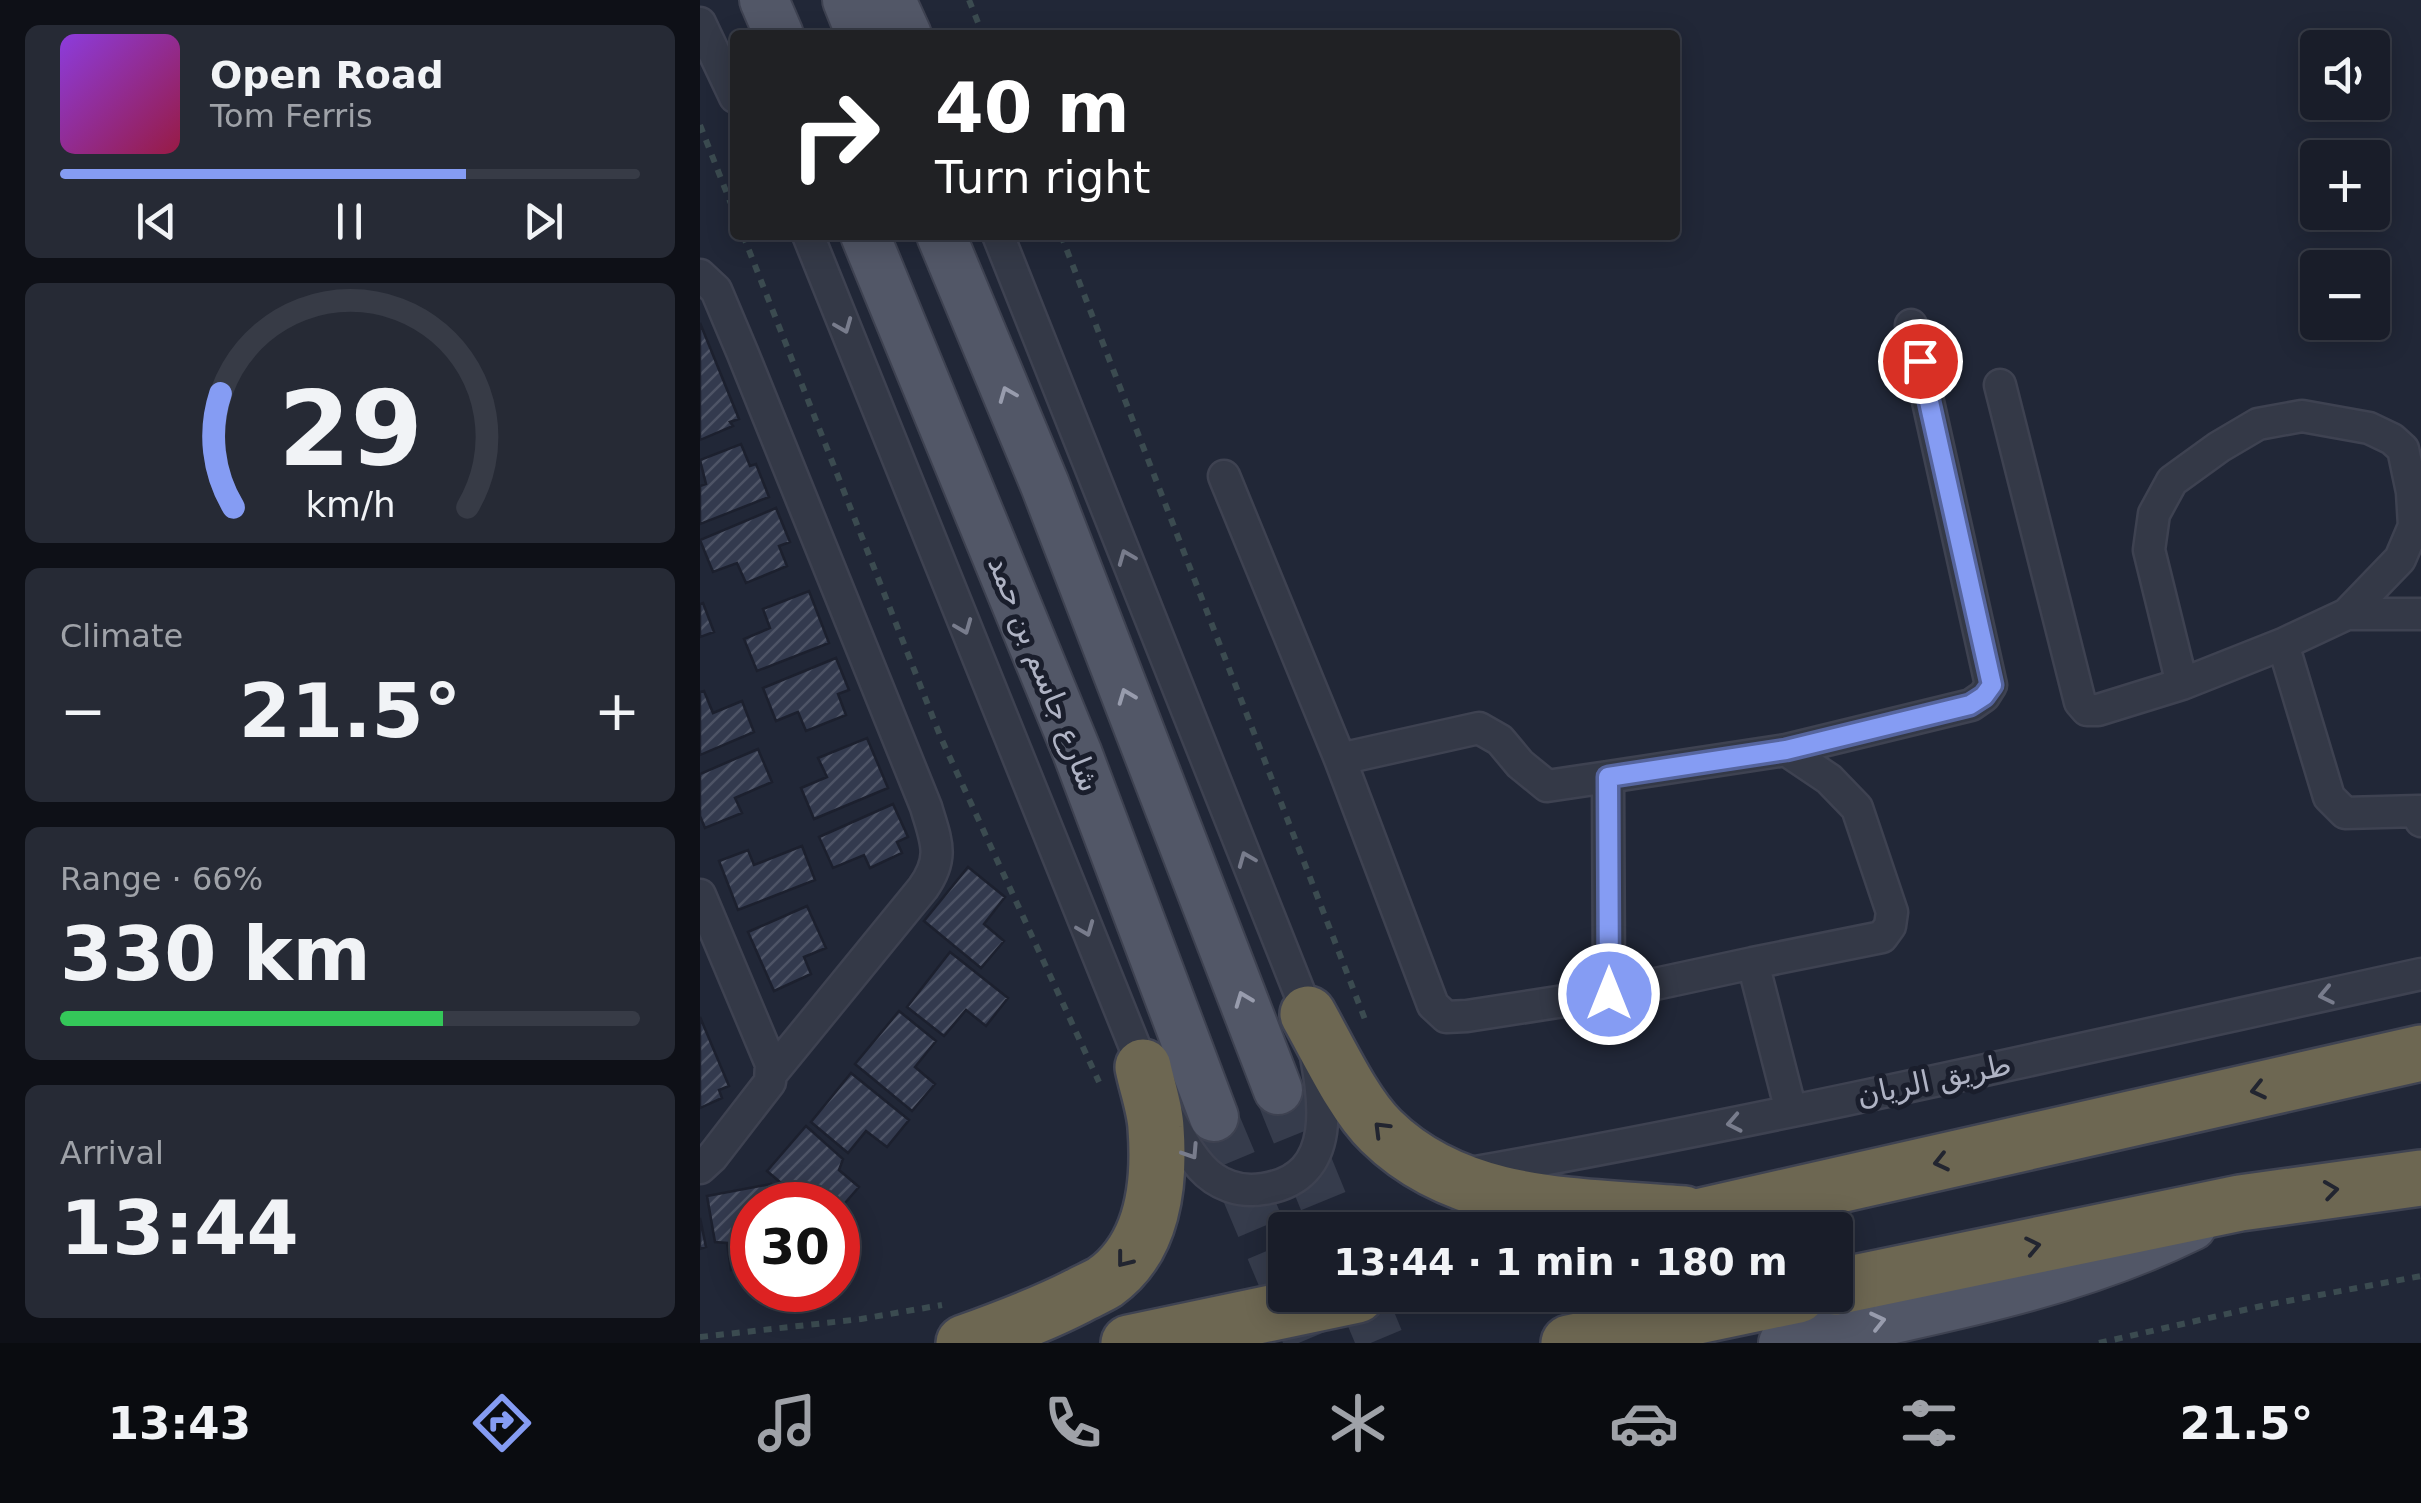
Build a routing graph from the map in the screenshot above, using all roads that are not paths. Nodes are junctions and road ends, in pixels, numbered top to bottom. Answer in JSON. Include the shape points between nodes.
{"nodes":[{"id":1,"x":731,"y":0,"type":"edge"},
{"id":2,"x":764,"y":0,"type":"edge"},
{"id":3,"x":847,"y":0,"type":"edge"},
{"id":4,"x":891,"y":0,"type":"edge"},
{"id":5,"x":916,"y":0,"type":"edge"},
{"id":6,"x":700,"y":23,"type":"edge"},
{"id":7,"x":742,"y":30,"type":"edge"},
{"id":8,"x":778,"y":30,"type":"edge"},
{"id":9,"x":859,"y":30,"type":"edge"},
{"id":10,"x":905,"y":30,"type":"edge"},
{"id":11,"x":927,"y":30,"type":"edge"},
{"id":12,"x":730,"y":87,"type":"edge"},
{"id":13,"x":810,"y":240,"type":"edge"},
{"id":14,"x":867,"y":240,"type":"edge"},
{"id":15,"x":944,"y":240,"type":"edge"},
{"id":16,"x":1000,"y":240,"type":"edge"},
{"id":17,"x":700,"y":274,"type":"edge"},
{"id":18,"x":1912,"y":325,"type":"dead end"},
{"id":19,"x":2000,"y":384,"type":"dead end"},
{"id":20,"x":1224,"y":476,"type":"dead end"},
{"id":21,"x":2347,"y":614,"type":"junction"},
{"id":22,"x":2421,"y":614,"type":"edge"},
{"id":23,"x":2283,"y":644,"type":"junction"},
{"id":24,"x":2182,"y":684,"type":"junction"},
{"id":25,"x":1786,"y":750,"type":"junction"},
{"id":26,"x":1340,"y":759,"type":"junction"},
{"id":27,"x":1608,"y":777,"type":"junction"},
{"id":28,"x":2420,"y":814,"type":"edge"},
{"id":29,"x":700,"y":894,"type":"edge"},
{"id":30,"x":1753,"y":963,"type":"junction"},
{"id":31,"x":2421,"y":974,"type":"edge"},
{"id":32,"x":1609,"y":994,"type":"junction"},
{"id":33,"x":1308,"y":1014,"type":"junction"},
{"id":34,"x":2421,"y":1053,"type":"edge"},
{"id":35,"x":1142,"y":1068,"type":"junction"},
{"id":36,"x":772,"y":1072,"type":"junction"},
{"id":37,"x":1278,"y":1090,"type":"tunnel mouth"},
{"id":38,"x":1791,"y":1111,"type":"junction"},
{"id":39,"x":1214,"y":1116,"type":"tunnel mouth"},
{"id":40,"x":700,"y":1168,"type":"edge"},
{"id":41,"x":1446,"y":1177,"type":"junction"},
{"id":42,"x":2421,"y":1178,"type":"edge"},
{"id":43,"x":2240,"y":1202,"type":"junction"},
{"id":44,"x":1655,"y":1212,"type":"edge"},
{"id":45,"x":1720,"y":1212,"type":"edge"},
{"id":46,"x":1853,"y":1283,"type":"edge"},
{"id":47,"x":1276,"y":1312,"type":"edge"},
{"id":48,"x":1717,"y":1312,"type":"edge"},
{"id":49,"x":964,"y":1343,"type":"edge"},
{"id":50,"x":1129,"y":1343,"type":"edge"},
{"id":51,"x":1569,"y":1343,"type":"edge"},
{"id":52,"x":1783,"y":1343,"type":"edge"}],
"edges":[{"from":1,"to":7,"type":"main road"},
{"from":2,"to":8,"type":"main road"},
{"from":3,"to":9,"type":"main road"},
{"from":4,"to":10,"type":"main road"},
{"from":5,"to":11,"type":"street"},
{"from":6,"to":12,"type":"street"},
{"from":13,"to":35,"type":"street","name":"شارع جاسم بن حمد","one_way":true},
{"from":14,"to":39,"type":"main road","name":"شارع جاسم بن حمد","via":[[1077,752]]},
{"from":37,"to":15,"type":"main road","one_way":true},
{"from":33,"to":16,"type":"street","one_way":true},
{"from":17,"to":36,"type":"street","via":[[716,290],[744,354],[937,843],[934,873]]},
{"from":18,"to":25,"type":"street","via":[[1992,685],[1970,705]]},
{"from":19,"to":24,"type":"street","via":[[2080,702],[2098,710]]},
{"from":20,"to":26,"type":"street"},
{"from":21,"to":22,"type":"street"},
{"from":21,"to":23,"type":"street"},
{"from":21,"to":24,"type":"street","via":[[2400,558],[2414,526],[2403,449],[2369,428],[2302,416],[2258,424],[2172,481],[2154,514],[2149,550]]},
{"from":23,"to":24,"type":"street"},
{"from":23,"to":28,"type":"street","via":[[2335,805],[2346,812]]},
{"from":25,"to":27,"type":"street"},
{"from":25,"to":30,"type":"street","via":[[1857,808],[1892,912],[1890,926],[1882,937]]},
{"from":26,"to":27,"type":"street","via":[[1479,728],[1547,786]]},
{"from":26,"to":32,"type":"street","via":[[1433,1006],[1446,1017],[1467,1016]]},
{"from":27,"to":32,"type":"street"},
{"from":29,"to":36,"type":"street"},
{"from":30,"to":32,"type":"street"},
{"from":30,"to":38,"type":"street"},
{"from":31,"to":38,"type":"street","name":"طريق الريان","one_way":true},
{"from":35,"to":33,"type":"street","name":"شارع جاسم بن حمد","one_way":true,"via":[[1200,1166],[1232,1187],[1269,1188],[1306,1169],[1322,1136]]},
{"from":41,"to":33,"type":"highway","one_way":true,"via":[[1381,1131]]},
{"from":34,"to":45,"type":"highway","one_way":true},
{"from":35,"to":49,"type":"highway","one_way":true,"via":[[1156,1124],[1155,1189],[1148,1221],[1125,1262],[1106,1282],[1046,1313]]},
{"from":36,"to":40,"type":"street"},
{"from":38,"to":41,"type":"street","name":"طريق الريان","one_way":true},
{"from":41,"to":44,"type":"highway","via":[[1536,1202]]},
{"from":43,"to":42,"type":"highway","one_way":true},
{"from":46,"to":43,"type":"highway","one_way":true},
{"from":52,"to":43,"type":"main road","one_way":true,"via":[[2080,1272]]},
{"from":47,"to":50,"type":"highway"},
{"from":48,"to":51,"type":"highway"}]}
